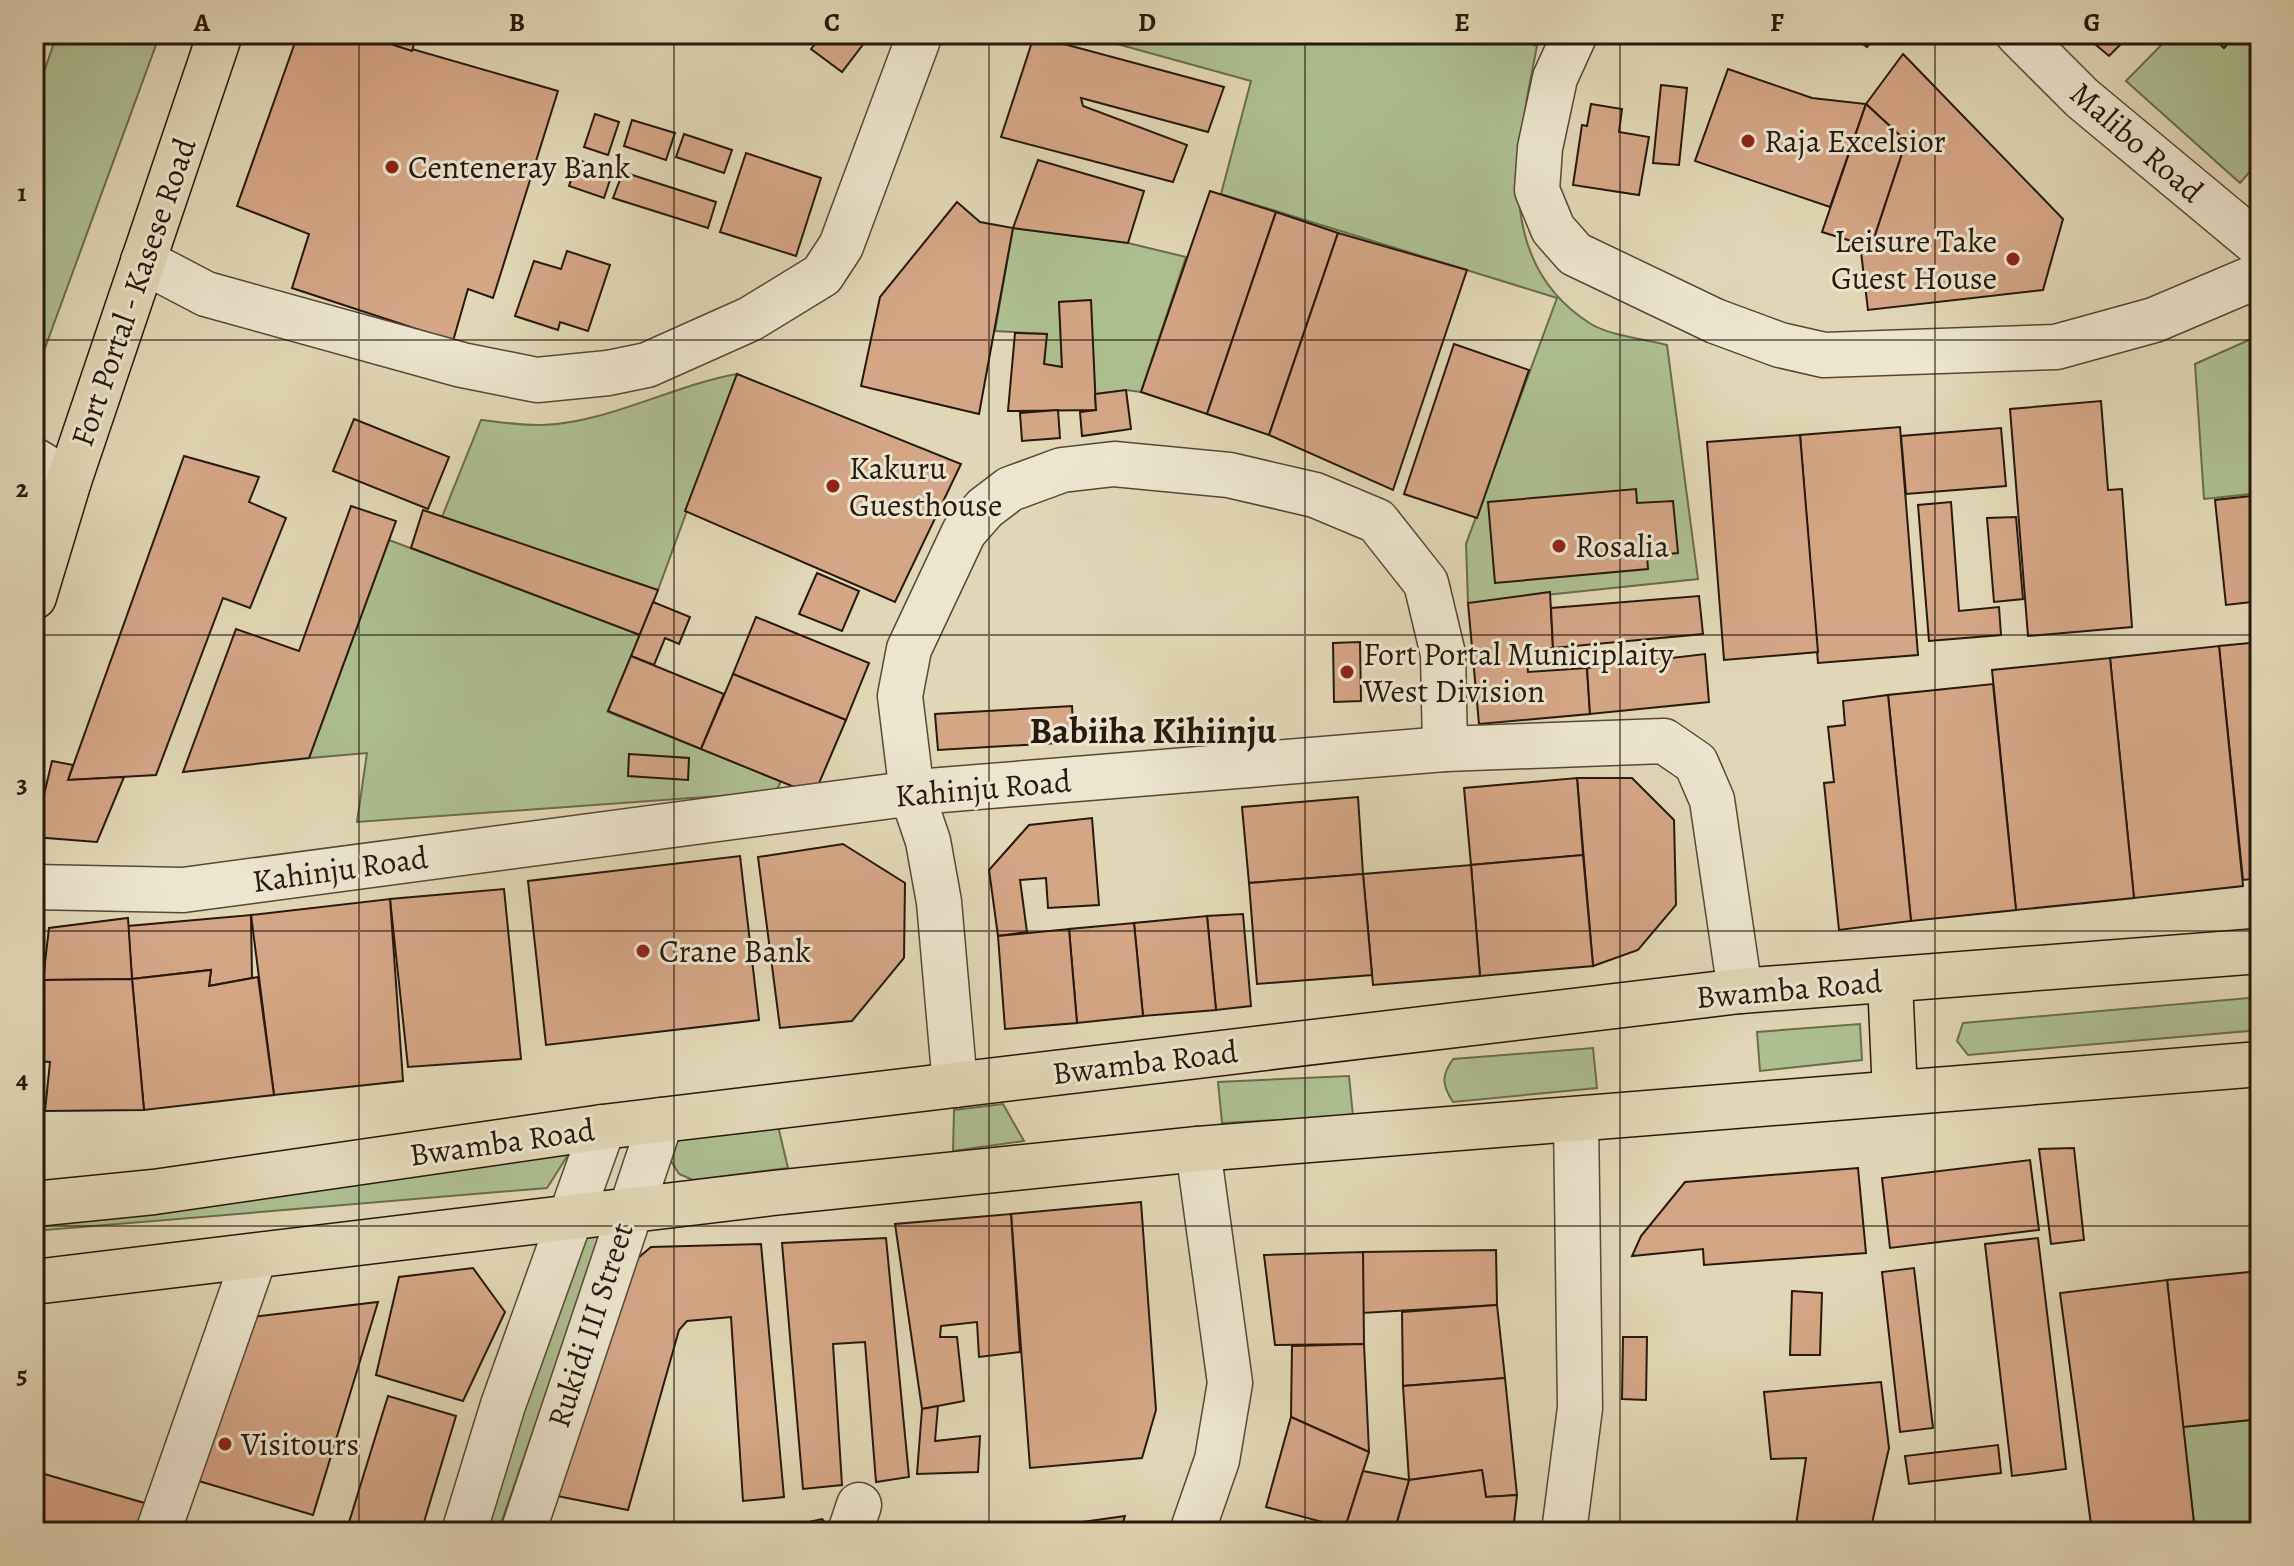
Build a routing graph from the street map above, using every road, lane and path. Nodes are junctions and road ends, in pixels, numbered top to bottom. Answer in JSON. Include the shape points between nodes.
{"nodes":[{"id":1,"x":220,"y":34,"type":"edge"},
{"id":2,"x":920,"y":34,"type":"edge"},
{"id":3,"x":1575,"y":34,"type":"edge"},
{"id":4,"x":2018,"y":34,"type":"edge"},
{"id":5,"x":2260,"y":246,"type":"edge"},
{"id":6,"x":143,"y":261,"type":"junction"},
{"id":7,"x":2260,"y":275,"type":"edge"},
{"id":8,"x":51,"y":471,"type":"edge"},
{"id":9,"x":34,"y":597,"type":"edge"},
{"id":10,"x":1445,"y":749,"type":"junction"},
{"id":11,"x":912,"y":794,"type":"junction"},
{"id":12,"x":34,"y":887,"type":"edge"},
{"id":13,"x":2260,"y":951,"type":"edge"},
{"id":14,"x":1890,"y":981,"type":"junction"},
{"id":15,"x":1740,"y":991,"type":"junction"},
{"id":16,"x":2260,"y":1064,"type":"edge"},
{"id":17,"x":955,"y":1085,"type":"junction"},
{"id":18,"x":1895,"y":1093,"type":"junction"},
{"id":19,"x":1576,"y":1119,"type":"junction"},
{"id":20,"x":661,"y":1120,"type":"junction"},
{"id":21,"x":603,"y":1127,"type":"junction"},
{"id":22,"x":1198,"y":1149,"type":"junction"},
{"id":23,"x":34,"y":1204,"type":"edge"},
{"id":24,"x":628,"y":1211,"type":"junction"},
{"id":25,"x":573,"y":1218,"type":"junction"},
{"id":26,"x":254,"y":1258,"type":"junction"},
{"id":27,"x":34,"y":1282,"type":"edge"},
{"id":28,"x":158,"y":1532,"type":"edge"},
{"id":29,"x":464,"y":1532,"type":"edge"},
{"id":30,"x":523,"y":1532,"type":"edge"},
{"id":31,"x":1192,"y":1532,"type":"edge"},
{"id":32,"x":1564,"y":1532,"type":"edge"}],
"edges":[{"from":1,"to":6,"type":"main road","name":"Fort Portal - Kasese Road"},
{"from":2,"to":6,"type":"street","via":[[841,246],[822,275],[750,319],[647,365],[537,380],[462,365],[206,294]]},
{"from":3,"to":7,"type":"street","via":[[1555,78],[1540,148],[1537,190],[1553,229],[1575,254],[1715,321],[1780,345],[1824,355],[2056,347],[2154,320]]},
{"from":4,"to":5,"type":"street","name":"Malibo Road","via":[[2082,98]]},
{"from":6,"to":8,"type":"main road","name":"Fort Portal - Kasese Road"},
{"from":8,"to":9,"type":"main road","name":"Fort Portal - Kasese Road"},
{"from":10,"to":11,"type":"street","name":"Kahinju Road"},
{"from":10,"to":11,"type":"street","via":[[1443,654],[1426,583],[1377,521],[1315,495],[1229,475],[1114,464],[1062,470],[1010,489],[964,532],[909,649],[900,696]]},
{"from":10,"to":15,"type":"street","name":"Kahinju Road","via":[[1664,741],[1696,763],[1712,800]]},
{"from":11,"to":12,"type":"street","name":"Kahinju Road","via":[[183,890]]},
{"from":11,"to":17,"type":"street","via":[[928,841],[939,902]]},
{"from":13,"to":14,"type":"main road","name":"Bwamba Road"},
{"from":14,"to":15,"type":"main road","name":"Bwamba Road"},
{"from":14,"to":18,"type":"main road"},
{"from":15,"to":17,"type":"main road","name":"Bwamba Road"},
{"from":16,"to":18,"type":"main road"},
{"from":17,"to":20,"type":"main road","name":"Bwamba Road"},
{"from":18,"to":19,"type":"main road"},
{"from":19,"to":22,"type":"main road"},
{"from":19,"to":32,"type":"street","via":[[1580,1408]]},
{"from":20,"to":21,"type":"main road","name":"Bwamba Road"},
{"from":20,"to":24,"type":"street","name":"Rukidi III Street"},
{"from":21,"to":23,"type":"main road","name":"Bwamba Road","via":[[154,1192]]},
{"from":21,"to":25,"type":"street","name":"Rukidi III Street"},
{"from":22,"to":24,"type":"main road"},
{"from":22,"to":31,"type":"street","via":[[1230,1383],[1217,1460]]},
{"from":24,"to":25,"type":"main road"},
{"from":24,"to":30,"type":"street","name":"Rukidi III Street"},
{"from":25,"to":26,"type":"main road"},
{"from":25,"to":29,"type":"street","name":"Rukidi III Street","via":[[503,1405]]},
{"from":26,"to":27,"type":"main road"},
{"from":26,"to":28,"type":"street"}]}
